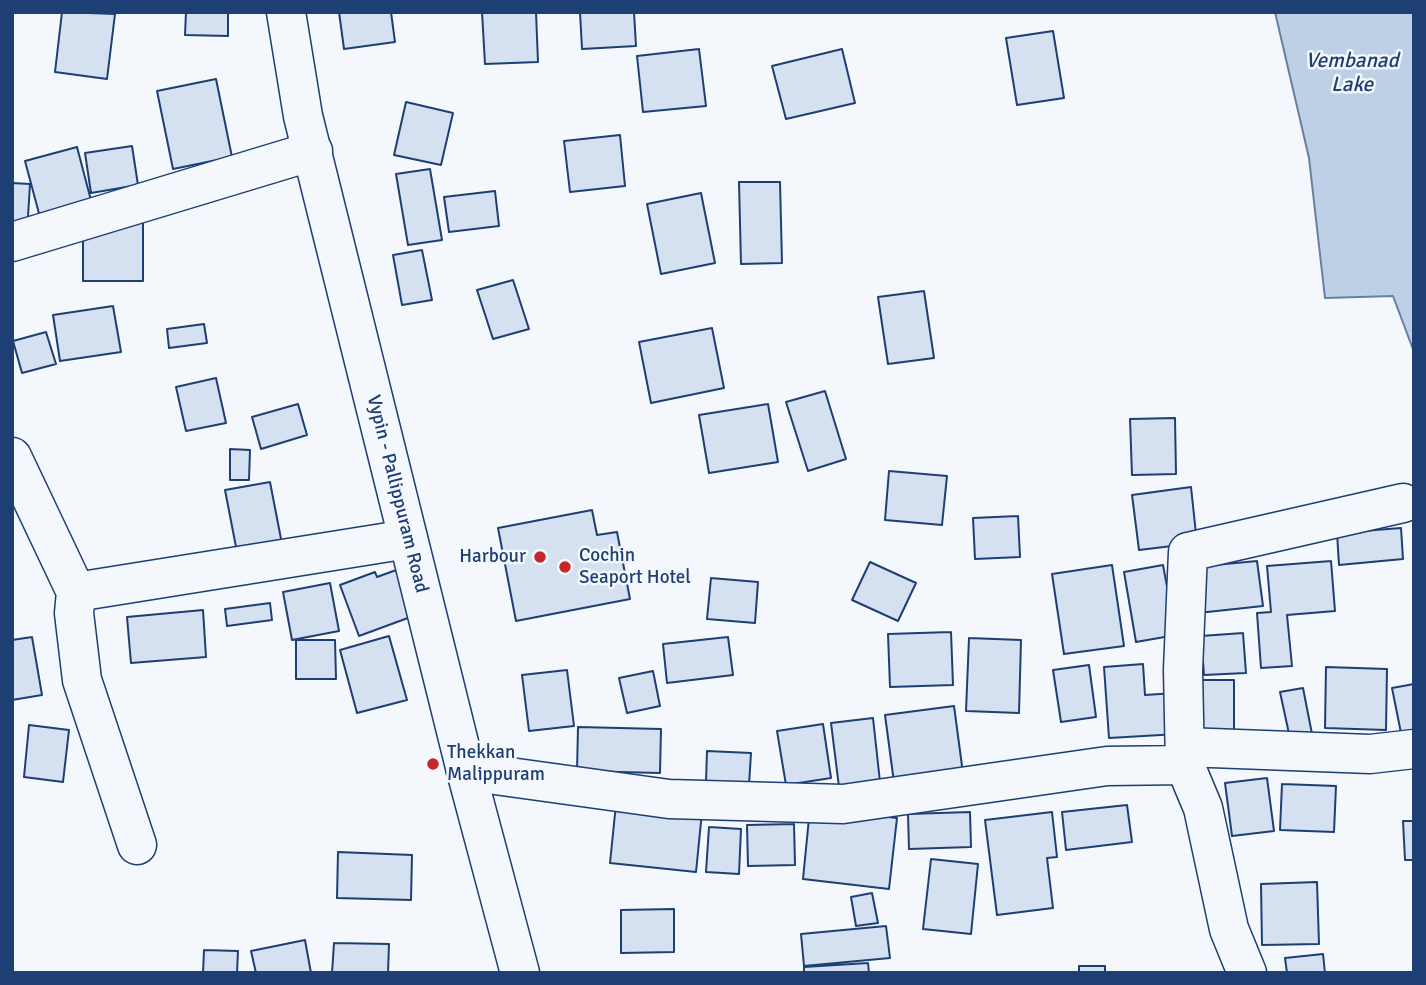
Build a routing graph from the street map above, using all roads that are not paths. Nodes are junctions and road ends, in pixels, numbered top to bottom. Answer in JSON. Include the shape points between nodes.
{"nodes":[{"id":1,"x":286,"y":12,"type":"edge"},
{"id":2,"x":313,"y":151,"type":"junction"},
{"id":3,"x":12,"y":242,"type":"edge"},
{"id":4,"x":12,"y":457,"type":"edge"},
{"id":5,"x":1403,"y":503,"type":"dead end"},
{"id":6,"x":408,"y":539,"type":"junction"},
{"id":7,"x":76,"y":592,"type":"junction"},
{"id":8,"x":1414,"y":749,"type":"edge"},
{"id":9,"x":1185,"y":756,"type":"junction"},
{"id":10,"x":466,"y":771,"type":"junction"},
{"id":11,"x":137,"y":845,"type":"dead end"},
{"id":12,"x":520,"y":973,"type":"edge"},
{"id":13,"x":1247,"y":973,"type":"edge"}],
"edges":[{"from":1,"to":2,"type":"street","name":"Vypin - Pallippuram Road"},
{"from":2,"to":3,"type":"street"},
{"from":2,"to":6,"type":"street","name":"Vypin - Pallippuram Road"},
{"from":4,"to":7,"type":"street"},
{"from":5,"to":9,"type":"street","via":[[1188,552]]},
{"from":6,"to":7,"type":"street"},
{"from":6,"to":10,"type":"street","name":"Vypin - Pallippuram Road"},
{"from":7,"to":11,"type":"street","via":[[82,680]]},
{"from":8,"to":9,"type":"street","via":[[1370,754]]},
{"from":9,"to":10,"type":"street","via":[[844,804],[669,799]]},
{"from":9,"to":13,"type":"street","via":[[1203,808],[1229,929]]},
{"from":10,"to":12,"type":"street","name":"Vypin - Pallippuram Road"}]}
